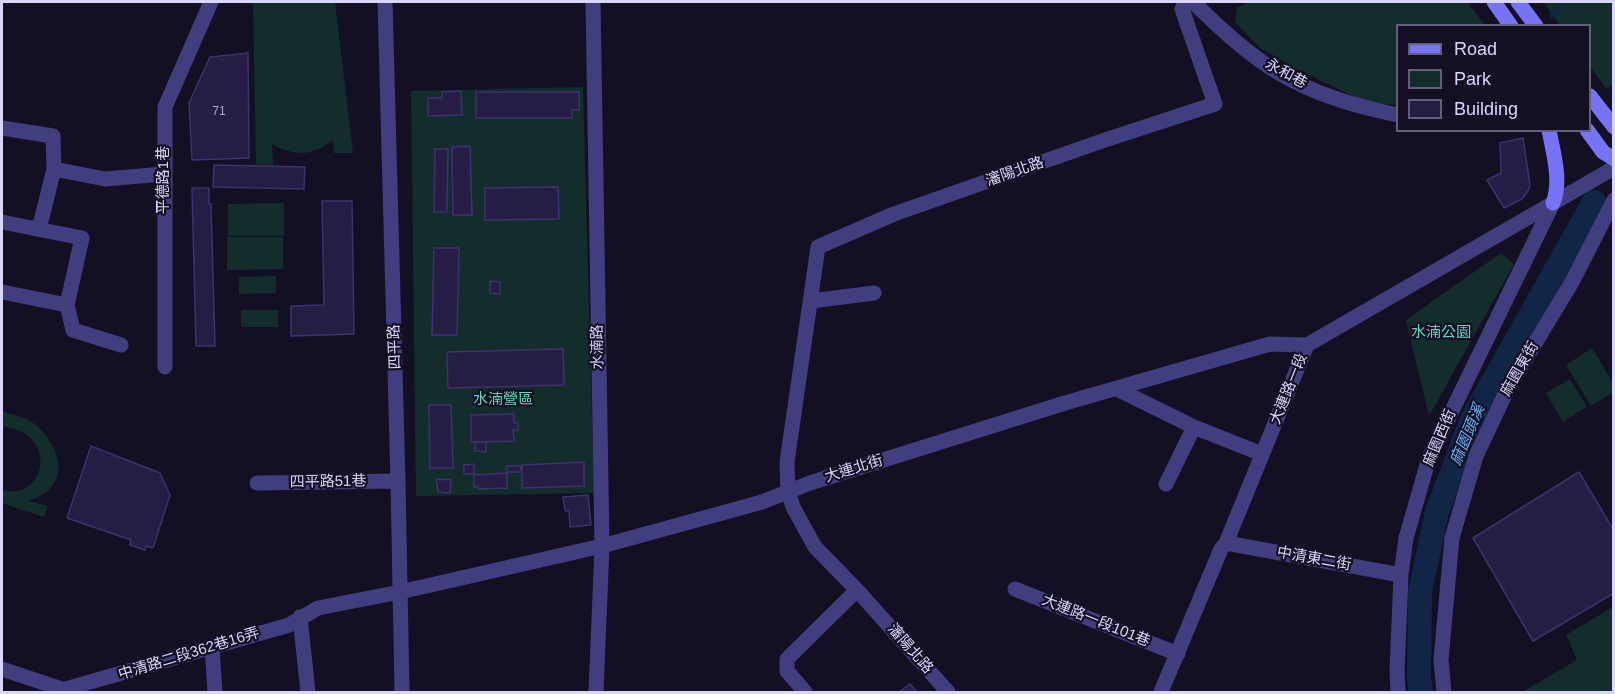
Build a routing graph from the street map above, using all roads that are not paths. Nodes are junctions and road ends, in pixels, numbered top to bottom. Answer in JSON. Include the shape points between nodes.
{"nodes":[{"id":1,"x":211,"y":2,"type":"edge"},
{"id":2,"x":385,"y":2,"type":"edge"},
{"id":3,"x":594,"y":2,"type":"edge"},
{"id":4,"x":1196,"y":2,"type":"edge"},
{"id":5,"x":1494,"y":2,"type":"edge"},
{"id":6,"x":1518,"y":2,"type":"edge"},
{"id":7,"x":1510,"y":24,"type":"edge"},
{"id":8,"x":1534,"y":24,"type":"edge"},
{"id":9,"x":1591,"y":97,"type":"edge"},
{"id":10,"x":1396,"y":115,"type":"edge"},
{"id":11,"x":1614,"y":127,"type":"edge"},
{"id":12,"x":2,"y":128,"type":"edge"},
{"id":13,"x":1549,"y":132,"type":"edge"},
{"id":14,"x":1588,"y":132,"type":"edge"},
{"id":15,"x":1614,"y":159,"type":"edge"},
{"id":16,"x":1614,"y":168,"type":"edge"},
{"id":17,"x":54,"y":169,"type":"junction"},
{"id":18,"x":164,"y":174,"type":"junction"},
{"id":19,"x":1614,"y":200,"type":"edge"},
{"id":20,"x":1552,"y":203,"type":"junction"},
{"id":21,"x":2,"y":222,"type":"edge"},
{"id":22,"x":39,"y":229,"type":"junction"},
{"id":23,"x":2,"y":292,"type":"edge"},
{"id":24,"x":874,"y":293,"type":"dead end"},
{"id":25,"x":811,"y":301,"type":"junction"},
{"id":26,"x":67,"y":305,"type":"junction"},
{"id":27,"x":121,"y":345,"type":"dead end"},
{"id":28,"x":1307,"y":345,"type":"junction"},
{"id":29,"x":165,"y":367,"type":"dead end"},
{"id":30,"x":1117,"y":389,"type":"junction"},
{"id":31,"x":1194,"y":427,"type":"junction"},
{"id":32,"x":1262,"y":454,"type":"junction"},
{"id":33,"x":399,"y":481,"type":"junction"},
{"id":34,"x":257,"y":483,"type":"dead end"},
{"id":35,"x":1166,"y":484,"type":"dead end"},
{"id":36,"x":788,"y":491,"type":"junction"},
{"id":37,"x":1226,"y":543,"type":"junction"},
{"id":38,"x":602,"y":546,"type":"junction"},
{"id":39,"x":1401,"y":575,"type":"junction"},
{"id":40,"x":1015,"y":589,"type":"dead end"},
{"id":41,"x":857,"y":590,"type":"junction"},
{"id":42,"x":400,"y":592,"type":"junction"},
{"id":43,"x":295,"y":621,"type":"junction"},
{"id":44,"x":212,"y":647,"type":"junction"},
{"id":45,"x":1178,"y":654,"type":"junction"},
{"id":46,"x":2,"y":669,"type":"edge"},
{"id":47,"x":60,"y":691,"type":"edge"},
{"id":48,"x":215,"y":693,"type":"edge"},
{"id":49,"x":308,"y":693,"type":"edge"},
{"id":50,"x":402,"y":693,"type":"edge"},
{"id":51,"x":596,"y":693,"type":"edge"},
{"id":52,"x":805,"y":693,"type":"edge"},
{"id":53,"x":948,"y":693,"type":"edge"},
{"id":54,"x":1161,"y":693,"type":"edge"},
{"id":55,"x":1398,"y":693,"type":"edge"},
{"id":56,"x":1444,"y":693,"type":"edge"}],
"edges":[{"from":1,"to":18,"type":"street","name":"平德路1巷","via":[[165,107]]},
{"from":2,"to":33,"type":"street","name":"四平路"},
{"from":3,"to":38,"type":"street","name":"水湳路"},
{"from":4,"to":10,"type":"street","name":"永和巷","via":[[1280,74],[1336,98]]},
{"from":4,"to":25,"type":"street","name":"瀋陽北路","via":[[1182,9],[1215,104],[900,212],[818,247]]},
{"from":5,"to":7,"type":"street"},
{"from":6,"to":8,"type":"street"},
{"from":9,"to":11,"type":"street"},
{"from":12,"to":17,"type":"street","via":[[52,136]]},
{"from":13,"to":20,"type":"street","via":[[1555,165],[1556,196]]},
{"from":14,"to":15,"type":"street","via":[[1603,152]]},
{"from":16,"to":20,"type":"street","name":"大連路一段"},
{"from":17,"to":18,"type":"street","via":[[105,179]]},
{"from":17,"to":22,"type":"street"},
{"from":18,"to":29,"type":"street","name":"平德路1巷"},
{"from":19,"to":56,"type":"street","name":"麻園東街","via":[[1572,282],[1508,388],[1476,456],[1452,538],[1441,660]]},
{"from":20,"to":28,"type":"street","name":"大連路一段"},
{"from":20,"to":39,"type":"street","name":"麻園西街","via":[[1429,458],[1406,538]]},
{"from":21,"to":22,"type":"street"},
{"from":22,"to":26,"type":"street","via":[[82,237]]},
{"from":23,"to":26,"type":"street"},
{"from":24,"to":25,"type":"street"},
{"from":25,"to":36,"type":"street","name":"瀋陽北路","via":[[787,462]]},
{"from":26,"to":27,"type":"street","via":[[73,330]]},
{"from":28,"to":30,"type":"street","name":"大連北街","via":[[1270,344]]},
{"from":28,"to":32,"type":"street","name":"大連路一段"},
{"from":30,"to":31,"type":"street"},
{"from":30,"to":36,"type":"street","name":"大連北街"},
{"from":31,"to":32,"type":"street"},
{"from":31,"to":35,"type":"street"},
{"from":32,"to":37,"type":"street","name":"大連路一段"},
{"from":33,"to":34,"type":"street","name":"四平路51巷"},
{"from":33,"to":42,"type":"street","name":"四平路"},
{"from":36,"to":38,"type":"street","name":"大連北街","via":[[762,502]]},
{"from":36,"to":41,"type":"street","name":"瀋陽北路","via":[[796,515],[815,547]]},
{"from":37,"to":39,"type":"street","name":"中清東二街"},
{"from":37,"to":45,"type":"street","name":"大連路一段"},
{"from":38,"to":42,"type":"street","name":"大連北街"},
{"from":38,"to":51,"type":"street","name":"水湳路"},
{"from":39,"to":55,"type":"street","name":"麻園西街"},
{"from":40,"to":45,"type":"street","name":"大連路一段101巷"},
{"from":41,"to":52,"type":"street","via":[[787,659],[787,671]]},
{"from":41,"to":53,"type":"street","name":"瀋陽北路"},
{"from":42,"to":43,"type":"street","name":"中清路二段362巷16弄","via":[[318,608]]},
{"from":42,"to":50,"type":"street","name":"四平路"},
{"from":43,"to":44,"type":"street","name":"中清路二段362巷16弄"},
{"from":43,"to":49,"type":"street"},
{"from":44,"to":47,"type":"street","name":"中清路二段362巷16弄"},
{"from":44,"to":48,"type":"street"},
{"from":45,"to":54,"type":"street","name":"大連路一段"},
{"from":46,"to":47,"type":"street"}]}
